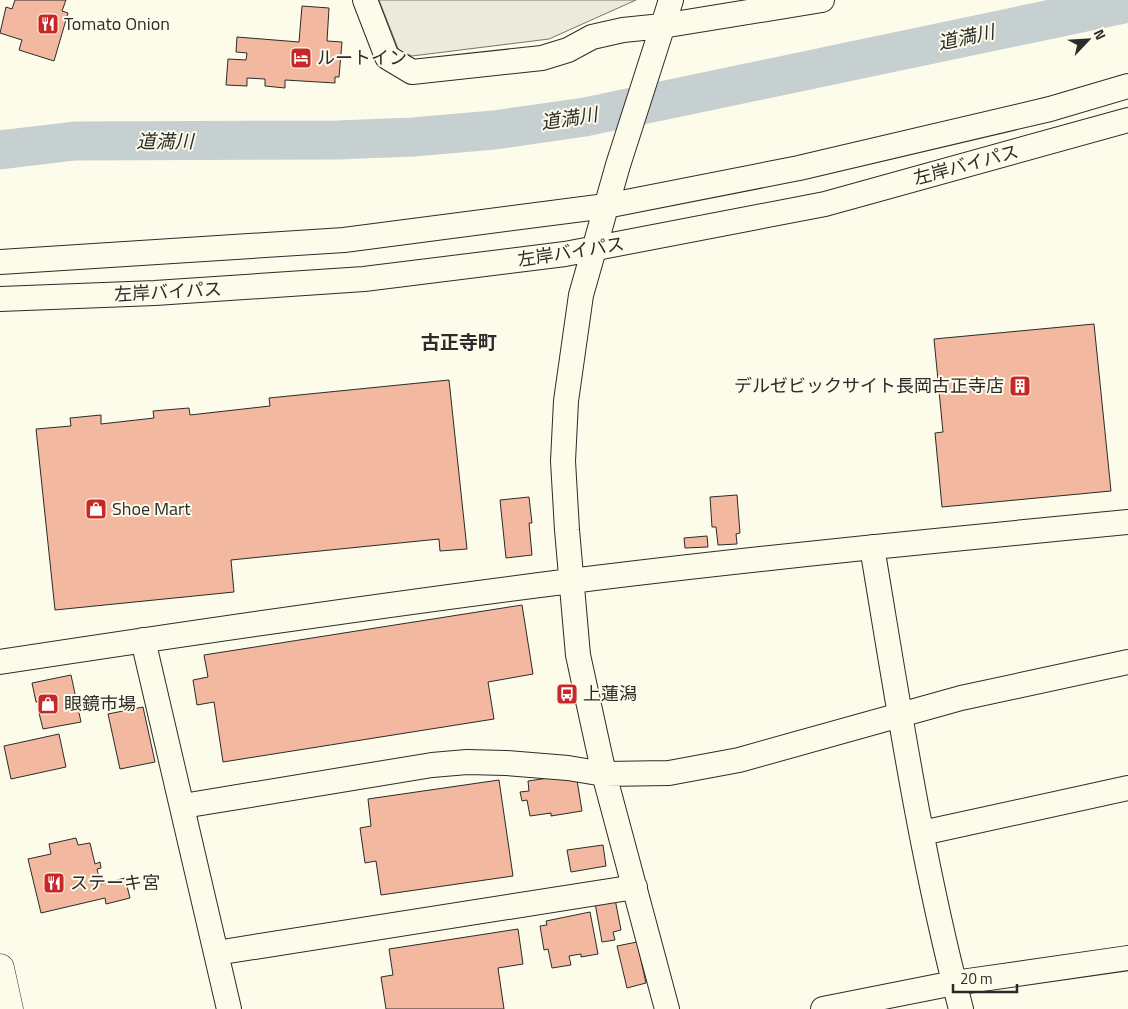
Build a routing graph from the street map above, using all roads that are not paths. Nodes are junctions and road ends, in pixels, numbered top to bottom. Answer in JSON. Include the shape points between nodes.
{"nodes":[{"id":1,"x":365,"y":0,"type":"edge"},
{"id":2,"x":671,"y":0,"type":"edge"},
{"id":3,"x":822,"y":0,"type":"edge"},
{"id":4,"x":662,"y":26,"type":"junction"},
{"id":5,"x":1128,"y":86,"type":"edge"},
{"id":6,"x":1128,"y":101,"type":"edge"},
{"id":7,"x":1050,"y":109,"type":"junction"},
{"id":8,"x":1128,"y":120,"type":"edge"},
{"id":9,"x":606,"y":206,"type":"junction"},
{"id":10,"x":594,"y":249,"type":"junction"},
{"id":11,"x":0,"y":262,"type":"edge"},
{"id":12,"x":0,"y":299,"type":"edge"},
{"id":13,"x":1128,"y":522,"type":"edge"},
{"id":14,"x":872,"y":548,"type":"junction"},
{"id":15,"x":571,"y":581,"type":"junction"},
{"id":16,"x":143,"y":640,"type":"junction"},
{"id":17,"x":0,"y":662,"type":"edge"},
{"id":18,"x":1128,"y":662,"type":"edge"},
{"id":19,"x":900,"y":714,"type":"junction"},
{"id":20,"x":604,"y":774,"type":"junction"},
{"id":21,"x":1128,"y":788,"type":"edge"},
{"id":22,"x":183,"y":806,"type":"junction"},
{"id":23,"x":922,"y":834,"type":"junction"},
{"id":24,"x":636,"y":887,"type":"junction"},
{"id":25,"x":216,"y":953,"type":"junction"},
{"id":26,"x":1128,"y":958,"type":"edge"},
{"id":27,"x":0,"y":968,"type":"edge"},
{"id":28,"x":954,"y":983,"type":"junction"},
{"id":29,"x":9,"y":1009,"type":"edge"},
{"id":30,"x":229,"y":1009,"type":"edge"},
{"id":31,"x":667,"y":1009,"type":"edge"},
{"id":32,"x":823,"y":1009,"type":"edge"},
{"id":33,"x":961,"y":1009,"type":"edge"}],
"edges":[{"from":1,"to":4,"type":"street","via":[[387,57],[412,72],[542,58],[568,50],[592,37]]},
{"from":2,"to":4,"type":"street"},
{"from":3,"to":4,"type":"street"},
{"from":4,"to":9,"type":"street"},
{"from":5,"to":7,"type":"street","name":"左岸バイパス"},
{"from":6,"to":7,"type":"street","via":[[1086,111]]},
{"from":7,"to":9,"type":"street","name":"左岸バイパス","via":[[799,168]]},
{"from":8,"to":10,"type":"street","name":"左岸バイパス","via":[[825,204]]},
{"from":9,"to":10,"type":"street"},
{"from":9,"to":11,"type":"street","name":"左岸バイパス","via":[[344,240]]},
{"from":10,"to":12,"type":"street","name":"左岸バイパス","via":[[364,279],[155,293]]},
{"from":10,"to":15,"type":"street","via":[[581,295],[566,401],[563,461]]},
{"from":13,"to":14,"type":"street"},
{"from":14,"to":15,"type":"street"},
{"from":14,"to":19,"type":"street"},
{"from":15,"to":16,"type":"street"},
{"from":15,"to":20,"type":"street","via":[[578,655]]},
{"from":16,"to":17,"type":"street"},
{"from":16,"to":22,"type":"street"},
{"from":18,"to":19,"type":"street"},
{"from":19,"to":20,"type":"street","via":[[739,760],[669,773]]},
{"from":19,"to":23,"type":"street"},
{"from":20,"to":22,"type":"street","via":[[506,763],[432,764]]},
{"from":20,"to":24,"type":"street"},
{"from":21,"to":23,"type":"street"},
{"from":22,"to":25,"type":"street"},
{"from":23,"to":28,"type":"street"},
{"from":24,"to":25,"type":"street"},
{"from":24,"to":31,"type":"street"},
{"from":25,"to":30,"type":"street"},
{"from":26,"to":28,"type":"street"},
{"from":27,"to":29,"type":"highway"},
{"from":28,"to":32,"type":"street"},
{"from":28,"to":33,"type":"street"}]}
